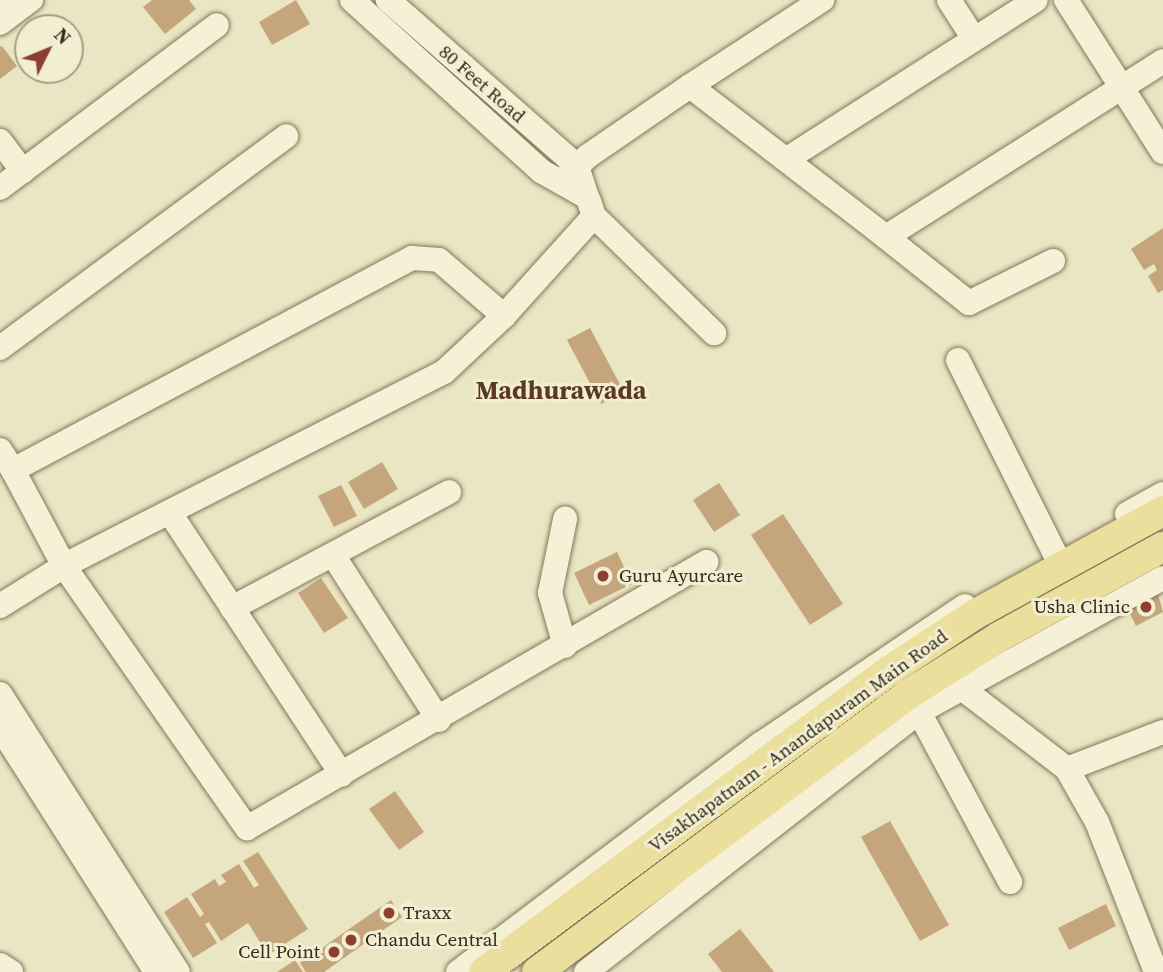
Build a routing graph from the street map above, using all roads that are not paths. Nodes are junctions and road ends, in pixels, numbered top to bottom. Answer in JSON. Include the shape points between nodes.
{"nodes":[{"id":1,"x":31,"y":0,"type":"edge"},
{"id":2,"x":352,"y":0,"type":"edge"},
{"id":3,"x":388,"y":0,"type":"edge"},
{"id":4,"x":822,"y":0,"type":"edge"},
{"id":5,"x":949,"y":0,"type":"edge"},
{"id":6,"x":1036,"y":0,"type":"edge"},
{"id":7,"x":1066,"y":0,"type":"edge"},
{"id":8,"x":0,"y":23,"type":"edge"},
{"id":9,"x":217,"y":24,"type":"dead end"},
{"id":10,"x":974,"y":39,"type":"junction"},
{"id":11,"x":1163,"y":61,"type":"edge"},
{"id":12,"x":1119,"y":85,"type":"junction"},
{"id":13,"x":691,"y":86,"type":"junction"},
{"id":14,"x":286,"y":136,"type":"dead end"},
{"id":15,"x":0,"y":141,"type":"edge"},
{"id":16,"x":1163,"y":152,"type":"edge"},
{"id":17,"x":787,"y":159,"type":"junction"},
{"id":18,"x":23,"y":170,"type":"junction"},
{"id":19,"x":569,"y":174,"type":"junction"},
{"id":20,"x":0,"y":188,"type":"edge"},
{"id":21,"x":590,"y":206,"type":"junction"},
{"id":22,"x":886,"y":237,"type":"junction"},
{"id":23,"x":1054,"y":261,"type":"dead end"},
{"id":24,"x":504,"y":316,"type":"junction"},
{"id":25,"x":714,"y":333,"type":"dead end"},
{"id":26,"x":0,"y":348,"type":"edge"},
{"id":27,"x":958,"y":360,"type":"dead end"},
{"id":28,"x":6,"y":460,"type":"edge"},
{"id":29,"x":449,"y":492,"type":"dead end"},
{"id":30,"x":1163,"y":494,"type":"edge"},
{"id":31,"x":1163,"y":511,"type":"edge"},
{"id":32,"x":170,"y":513,"type":"junction"},
{"id":33,"x":565,"y":519,"type":"dead end"},
{"id":34,"x":1163,"y":547,"type":"edge"},
{"id":35,"x":1055,"y":554,"type":"junction"},
{"id":36,"x":332,"y":555,"type":"junction"},
{"id":37,"x":706,"y":562,"type":"dead end"},
{"id":38,"x":64,"y":566,"type":"junction"},
{"id":39,"x":1163,"y":578,"type":"edge"},
{"id":40,"x":0,"y":606,"type":"edge"},
{"id":41,"x":232,"y":608,"type":"junction"},
{"id":42,"x":565,"y":646,"type":"junction"},
{"id":43,"x":959,"y":686,"type":"junction"},
{"id":44,"x":0,"y":694,"type":"edge"},
{"id":45,"x":919,"y":712,"type":"junction"},
{"id":46,"x":439,"y":720,"type":"junction"},
{"id":47,"x":0,"y":727,"type":"edge"},
{"id":48,"x":1163,"y":732,"type":"edge"},
{"id":49,"x":1067,"y":769,"type":"junction"},
{"id":50,"x":342,"y":775,"type":"junction"},
{"id":51,"x":1010,"y":882,"type":"dead end"},
{"id":52,"x":0,"y":965,"type":"edge"},
{"id":53,"x":11,"y":972,"type":"edge"},
{"id":54,"x":156,"y":972,"type":"edge"},
{"id":55,"x":177,"y":972,"type":"edge"},
{"id":56,"x":457,"y":972,"type":"edge"},
{"id":57,"x":484,"y":972,"type":"edge"},
{"id":58,"x":537,"y":972,"type":"edge"},
{"id":59,"x":586,"y":972,"type":"edge"},
{"id":60,"x":1156,"y":972,"type":"edge"}],
"edges":[{"from":1,"to":8,"type":"street"},
{"from":2,"to":19,"type":"street","via":[[541,171]]},
{"from":3,"to":19,"type":"street","name":"80 Feet Road"},
{"from":4,"to":13,"type":"street"},
{"from":5,"to":10,"type":"street"},
{"from":6,"to":10,"type":"street"},
{"from":7,"to":12,"type":"street"},
{"from":9,"to":18,"type":"street"},
{"from":10,"to":17,"type":"street"},
{"from":11,"to":12,"type":"street"},
{"from":12,"to":16,"type":"street"},
{"from":12,"to":22,"type":"street"},
{"from":13,"to":17,"type":"street"},
{"from":13,"to":19,"type":"street"},
{"from":14,"to":26,"type":"street"},
{"from":15,"to":18,"type":"street"},
{"from":17,"to":22,"type":"street"},
{"from":18,"to":20,"type":"street"},
{"from":19,"to":21,"type":"street"},
{"from":21,"to":24,"type":"street"},
{"from":21,"to":25,"type":"street"},
{"from":22,"to":23,"type":"street","via":[[969,303]]},
{"from":24,"to":28,"type":"street","via":[[439,260],[412,258]]},
{"from":24,"to":32,"type":"street","via":[[444,372]]},
{"from":27,"to":35,"type":"street"},
{"from":28,"to":38,"type":"street"},
{"from":29,"to":36,"type":"street"},
{"from":30,"to":35,"type":"street"},
{"from":31,"to":57,"type":"main road","name":"Visakhapatnam - Anandapuram Main Road","via":[[974,615],[886,673]]},
{"from":32,"to":38,"type":"street"},
{"from":32,"to":41,"type":"street"},
{"from":33,"to":42,"type":"street","via":[[550,593]]},
{"from":34,"to":58,"type":"main road","name":"Visakhapatnam - Anandapuram Main Road","via":[[999,637],[907,695]]},
{"from":35,"to":56,"type":"street","via":[[931,625],[783,728]]},
{"from":36,"to":41,"type":"street"},
{"from":36,"to":46,"type":"street"},
{"from":37,"to":42,"type":"street"},
{"from":38,"to":40,"type":"street"},
{"from":38,"to":50,"type":"street","via":[[247,828]]},
{"from":39,"to":43,"type":"street"},
{"from":41,"to":50,"type":"street"},
{"from":42,"to":46,"type":"street"},
{"from":43,"to":45,"type":"street"},
{"from":43,"to":49,"type":"street"},
{"from":44,"to":55,"type":"street"},
{"from":45,"to":51,"type":"street"},
{"from":45,"to":59,"type":"street"},
{"from":46,"to":50,"type":"street"},
{"from":47,"to":54,"type":"street"},
{"from":48,"to":49,"type":"street"},
{"from":49,"to":60,"type":"street","via":[[1097,822]]},
{"from":52,"to":53,"type":"street"}]}
